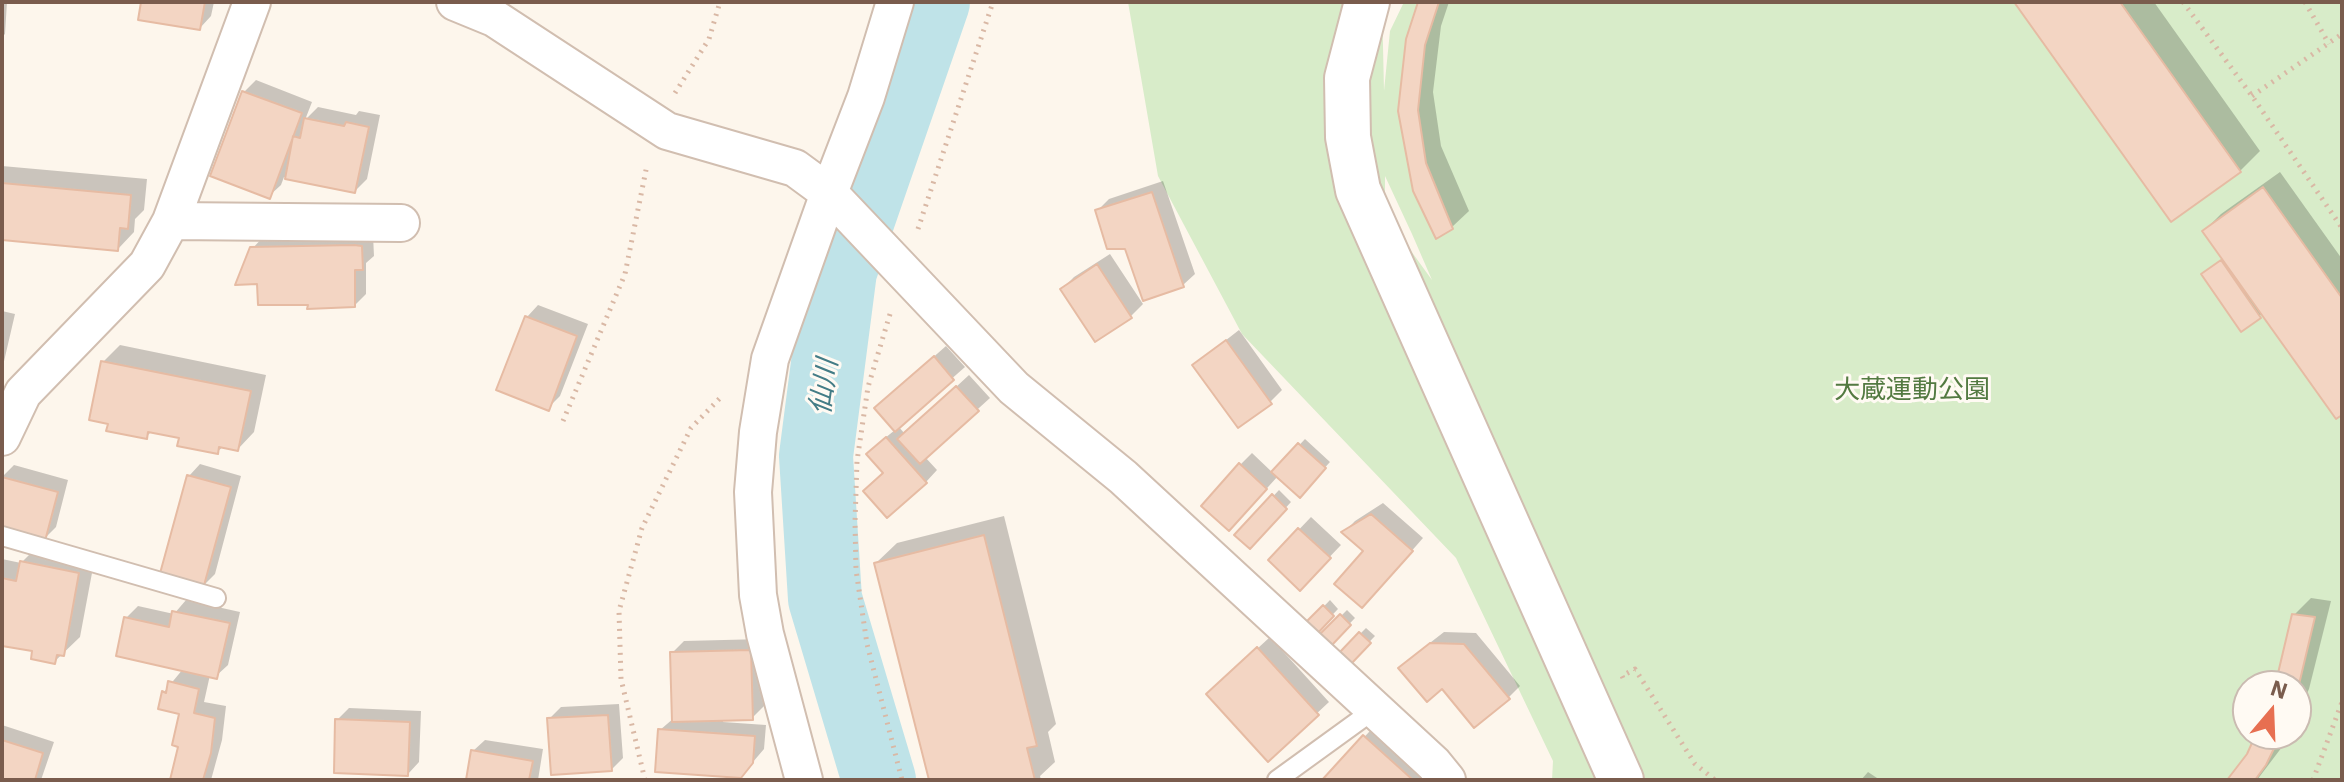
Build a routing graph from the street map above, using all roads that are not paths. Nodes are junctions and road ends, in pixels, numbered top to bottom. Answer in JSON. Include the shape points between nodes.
{"nodes":[{"id":1,"x":252,"y":2,"type":"edge"},
{"id":2,"x":455,"y":2,"type":"edge"},
{"id":3,"x":895,"y":2,"type":"edge"},
{"id":4,"x":1367,"y":2,"type":"edge"},
{"id":5,"x":829,"y":193,"type":"junction"},
{"id":6,"x":171,"y":221,"type":"junction"},
{"id":7,"x":401,"y":223,"type":"dead end"},
{"id":8,"x":2,"y":437,"type":"edge"},
{"id":9,"x":2,"y":536,"type":"edge"},
{"id":10,"x":216,"y":598,"type":"dead end"},
{"id":11,"x":1375,"y":709,"type":"junction"},
{"id":12,"x":804,"y":780,"type":"edge"},
{"id":13,"x":1277,"y":780,"type":"edge"},
{"id":14,"x":1447,"y":780,"type":"edge"},
{"id":15,"x":1621,"y":780,"type":"edge"}],
"edges":[{"from":1,"to":6,"type":"street"},
{"from":2,"to":5,"type":"street","via":[[494,18],[667,131],[795,168]]},
{"from":3,"to":5,"type":"street"},
{"from":4,"to":15,"type":"street","via":[[1347,78],[1348,137],[1358,190]]},
{"from":5,"to":11,"type":"street","via":[[1014,388],[1123,477]]},
{"from":5,"to":12,"type":"street","via":[[770,359],[753,492],[758,595]]},
{"from":6,"to":7,"type":"street"},
{"from":6,"to":8,"type":"street","via":[[147,265],[23,393]]},
{"from":9,"to":10,"type":"lane"},
{"from":11,"to":13,"type":"lane"},
{"from":11,"to":14,"type":"street"}]}
